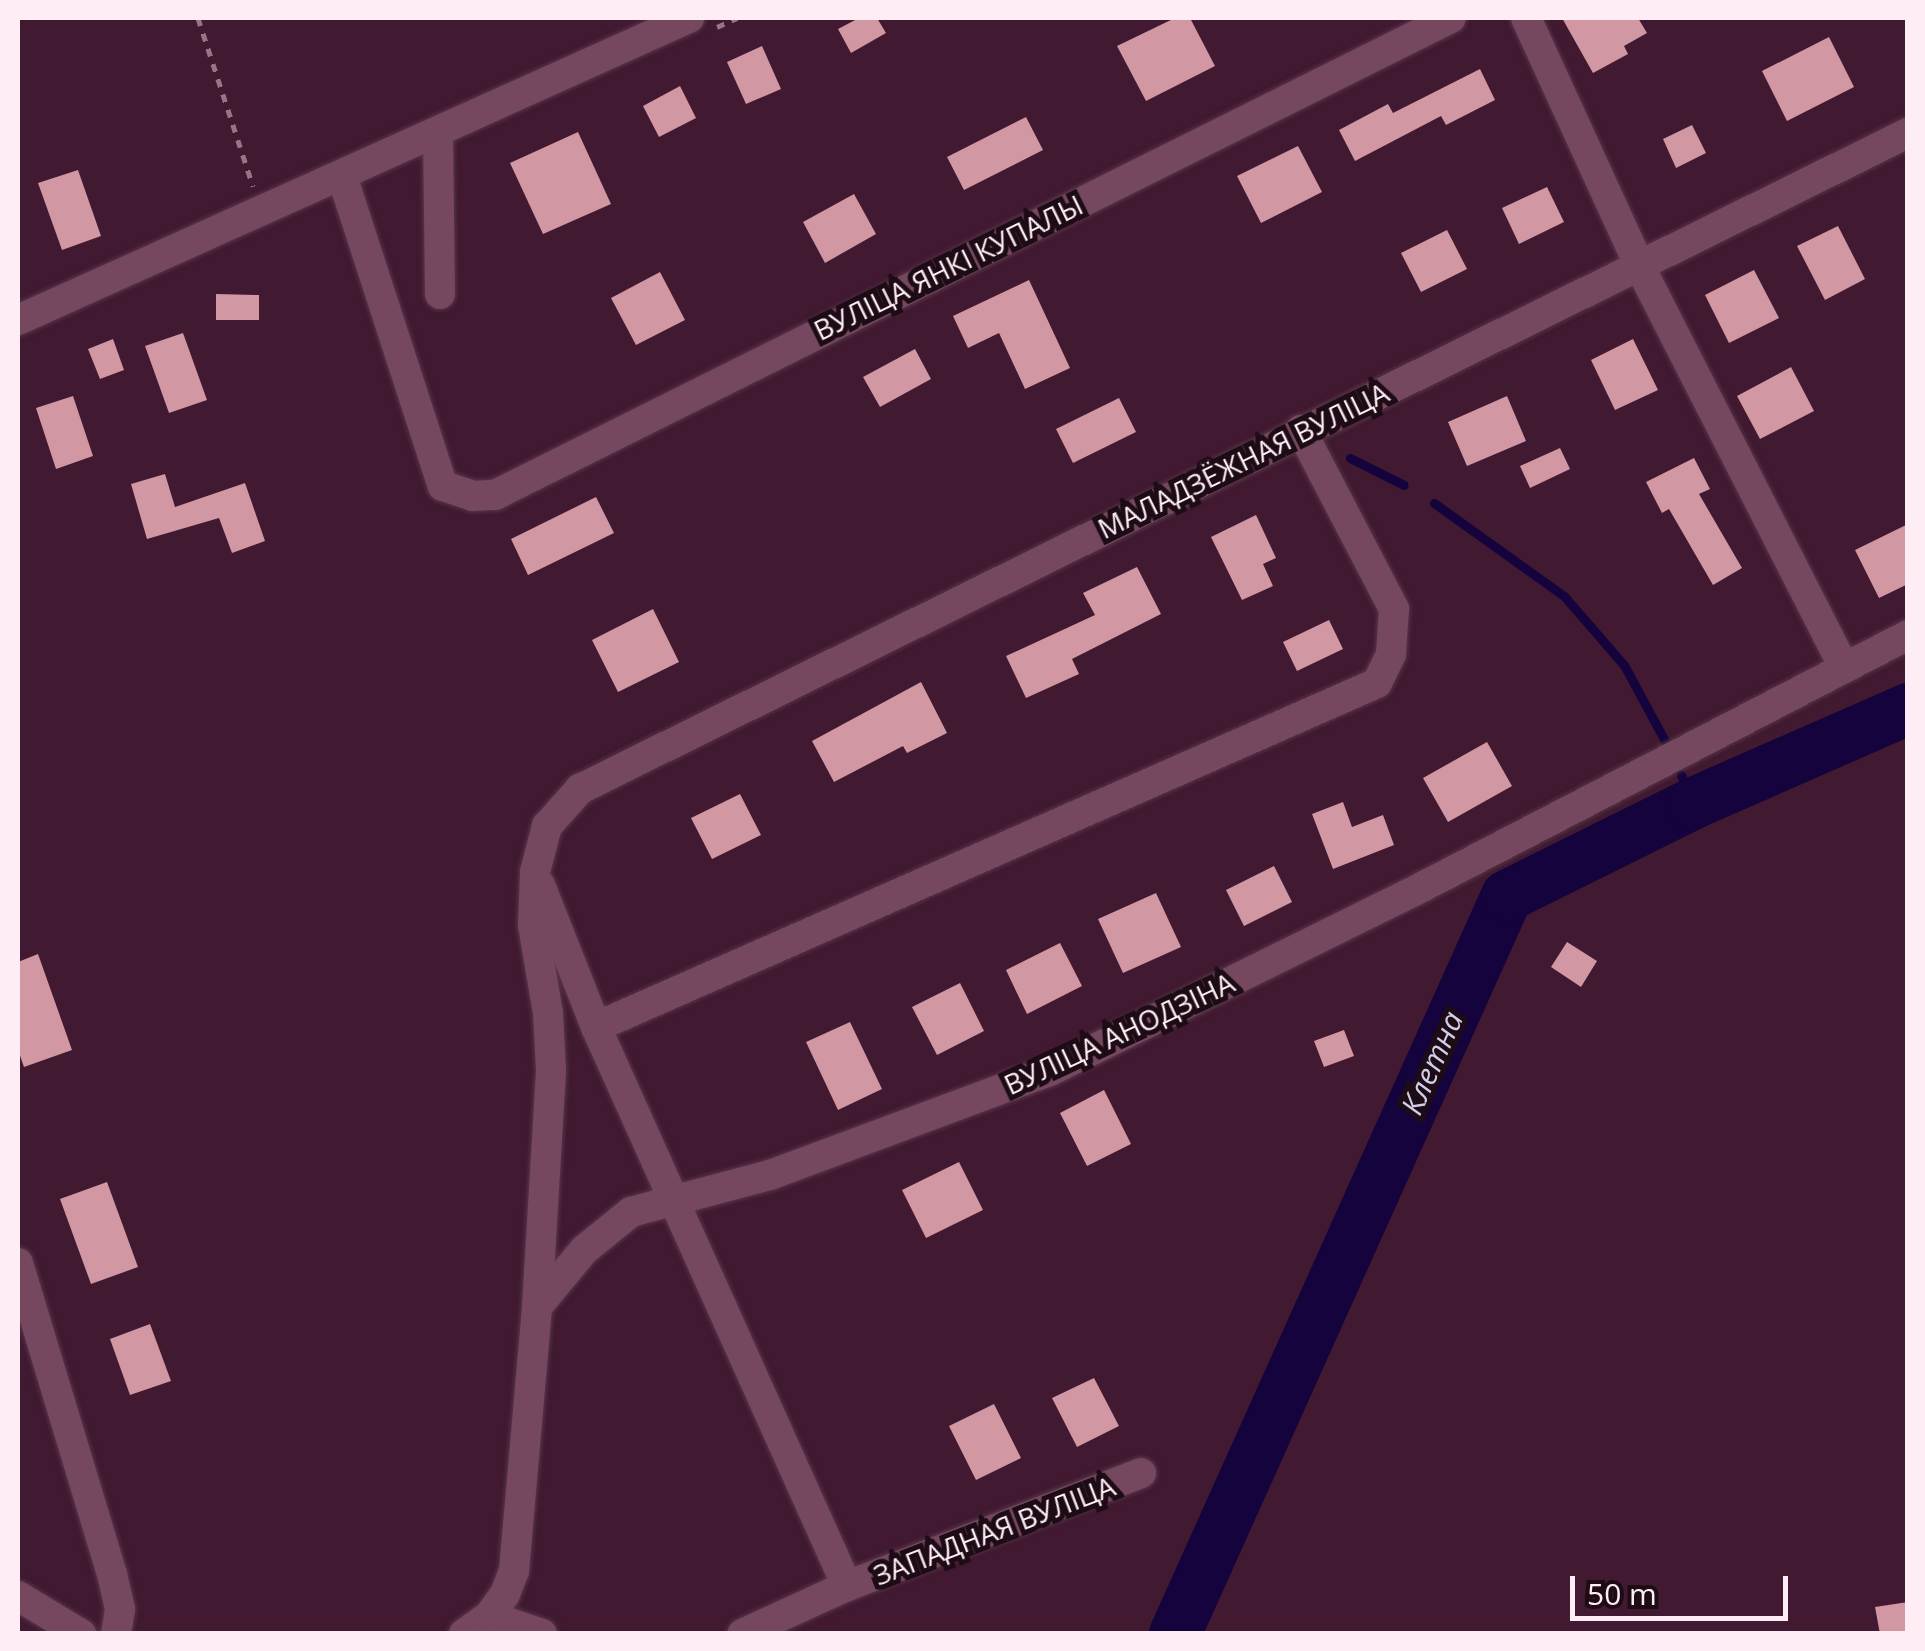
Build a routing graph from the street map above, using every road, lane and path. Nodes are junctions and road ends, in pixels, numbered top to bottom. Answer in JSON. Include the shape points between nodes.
{"nodes":[{"id":1,"x":198,"y":18,"type":"edge"},
{"id":2,"x":1451,"y":18,"type":"edge"},
{"id":3,"x":1526,"y":18,"type":"edge"},
{"id":4,"x":676,"y":20,"type":"edge"},
{"id":5,"x":438,"y":132,"type":"junction"},
{"id":6,"x":1908,"y":134,"type":"edge"},
{"id":7,"x":342,"y":176,"type":"junction"},
{"id":8,"x":261,"y":210,"type":"junction"},
{"id":9,"x":1641,"y":269,"type":"junction"},
{"id":10,"x":440,"y":294,"type":"dead end"},
{"id":11,"x":18,"y":320,"type":"edge"},
{"id":12,"x":1302,"y":430,"type":"junction"},
{"id":13,"x":1908,"y":635,"type":"edge"},
{"id":14,"x":1844,"y":667,"type":"junction"},
{"id":15,"x":535,"y":872,"type":"junction"},
{"id":16,"x":596,"y":1027,"type":"junction"},
{"id":17,"x":671,"y":1198,"type":"junction"},
{"id":18,"x":18,"y":1263,"type":"edge"},
{"id":19,"x":537,"y":1307,"type":"junction"},
{"id":20,"x":1141,"y":1473,"type":"dead end"},
{"id":21,"x":847,"y":1586,"type":"junction"},
{"id":22,"x":18,"y":1596,"type":"edge"},
{"id":23,"x":489,"y":1616,"type":"junction"},
{"id":24,"x":81,"y":1634,"type":"edge"},
{"id":25,"x":116,"y":1634,"type":"edge"},
{"id":26,"x":464,"y":1634,"type":"edge"},
{"id":27,"x":542,"y":1634,"type":"edge"},
{"id":28,"x":742,"y":1634,"type":"edge"}],
"edges":[{"from":1,"to":8,"type":"path"},
{"from":2,"to":7,"type":"street","name":"ВУЛІЦА ЯНКІ КУПАЛЫ","via":[[495,495],[443,486]]},
{"from":3,"to":9,"type":"street"},
{"from":4,"to":5,"type":"street"},
{"from":5,"to":7,"type":"street"},
{"from":5,"to":10,"type":"street"},
{"from":6,"to":9,"type":"street","name":"МАЛАДЗЁЖНАЯ ВУЛІЦА"},
{"from":7,"to":8,"type":"street"},
{"from":8,"to":11,"type":"street"},
{"from":9,"to":12,"type":"street","name":"МАЛАДЗЁЖНАЯ ВУЛІЦА"},
{"from":9,"to":14,"type":"street"},
{"from":12,"to":15,"type":"street","name":"МАЛАДЗЁЖНАЯ ВУЛІЦА","via":[[580,789],[547,826]]},
{"from":12,"to":16,"type":"street","via":[[1394,608],[1391,654],[1377,683]]},
{"from":13,"to":14,"type":"street","name":"ВУЛІЦА АНОДЗІНА"},
{"from":14,"to":17,"type":"street","name":"ВУЛІЦА АНОДЗІНА","via":[[1050,1071],[770,1174]]},
{"from":15,"to":16,"type":"street"},
{"from":15,"to":19,"type":"street","via":[[532,925],[551,1070]]},
{"from":16,"to":17,"type":"street"},
{"from":17,"to":19,"type":"street","name":"ВУЛІЦА АНОДЗІНА","via":[[631,1212],[607,1231]]},
{"from":17,"to":21,"type":"street"},
{"from":18,"to":25,"type":"street","via":[[112,1574],[120,1608]]},
{"from":19,"to":23,"type":"street","via":[[514,1571]]},
{"from":20,"to":21,"type":"street","name":"ЗАПАДНАЯ ВУЛІЦА"},
{"from":21,"to":28,"type":"street","name":"ЗАПАДНАЯ ВУЛІЦА"},
{"from":22,"to":24,"type":"street"},
{"from":23,"to":26,"type":"street"},
{"from":23,"to":27,"type":"street"}]}
